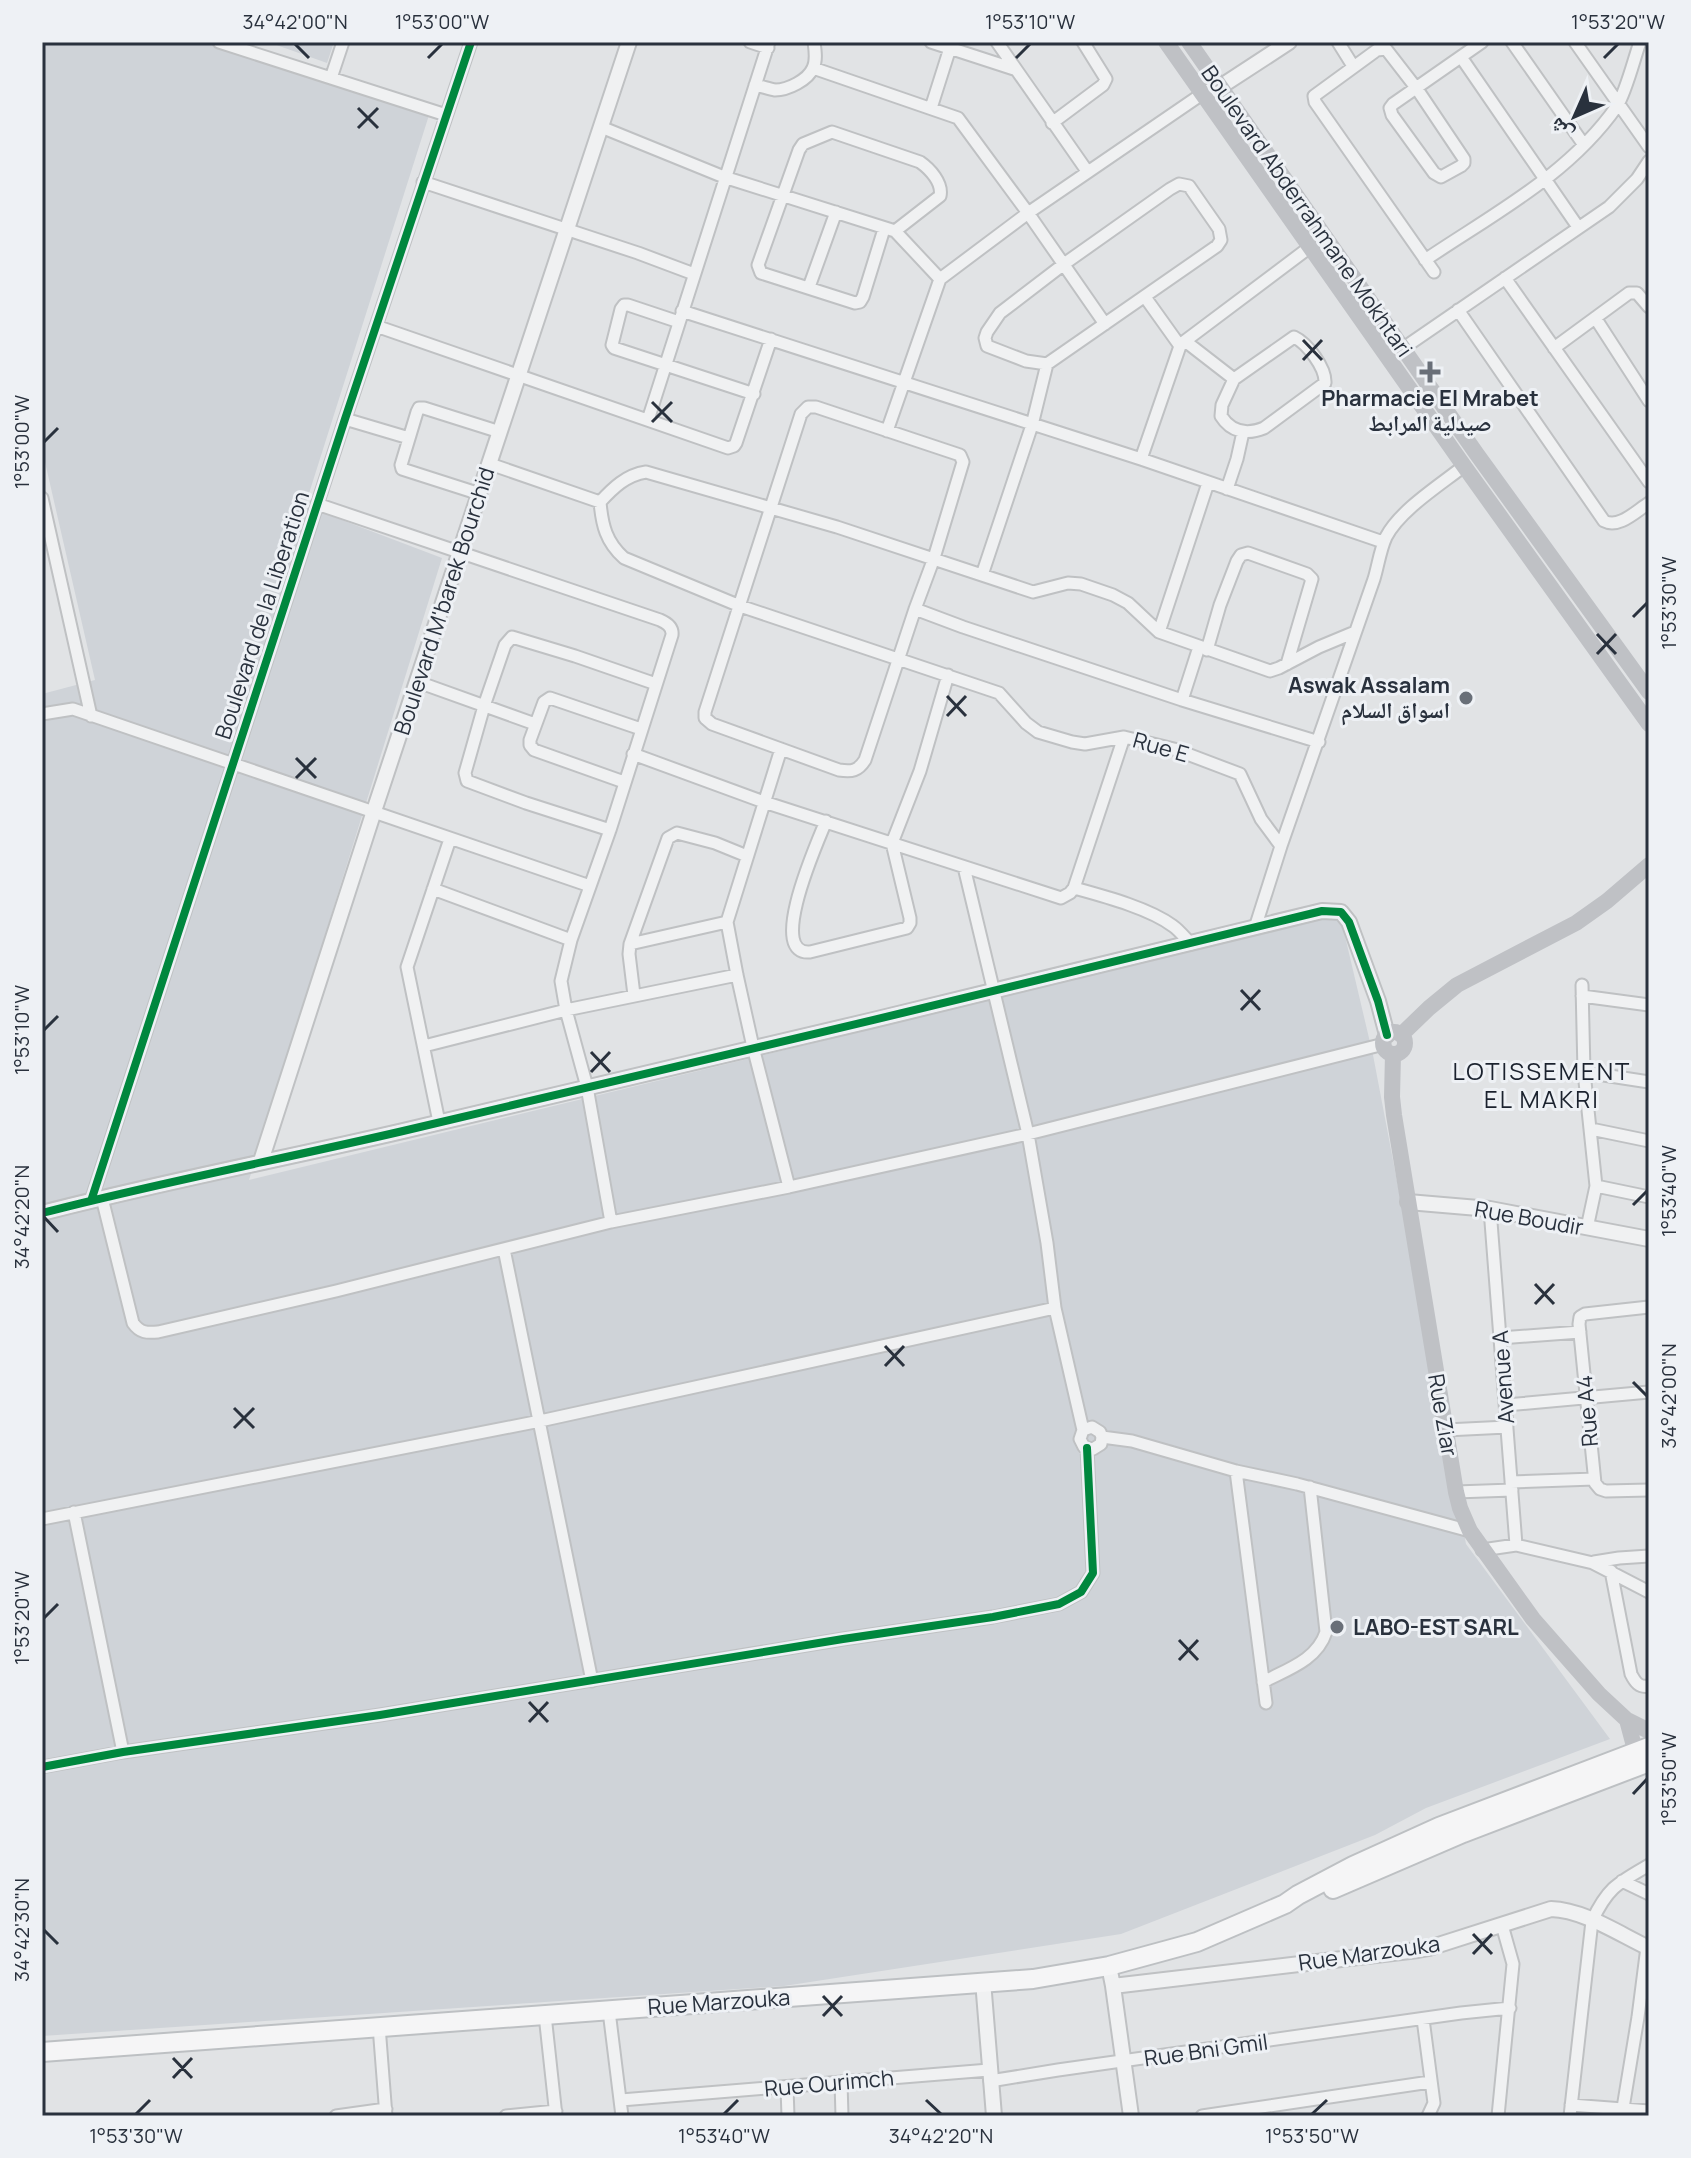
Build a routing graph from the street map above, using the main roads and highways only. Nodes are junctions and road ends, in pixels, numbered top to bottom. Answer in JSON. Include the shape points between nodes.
{"nodes":[{"id":1,"x":1166,"y":42,"type":"edge"},
{"id":2,"x":1189,"y":42,"type":"edge"},
{"id":3,"x":1568,"y":580,"type":"junction"},
{"id":4,"x":1554,"y":590,"type":"junction"},
{"id":5,"x":1615,"y":645,"type":"junction"},
{"id":6,"x":1600,"y":657,"type":"junction"},
{"id":7,"x":1649,"y":692,"type":"edge"},
{"id":8,"x":1649,"y":724,"type":"edge"},
{"id":9,"x":1649,"y":865,"type":"edge"},
{"id":10,"x":1627,"y":1720,"type":"junction"},
{"id":11,"x":1649,"y":1731,"type":"edge"},
{"id":12,"x":1643,"y":1757,"type":"edge"},
{"id":13,"x":1440,"y":1835,"type":"junction"},
{"id":14,"x":1285,"y":1904,"type":"junction"},
{"id":15,"x":42,"y":2052,"type":"edge"}],
"edges":[{"from":1,"to":4,"type":"main road","name":"Boulevard Abderrahmane Mokhtari"},
{"from":2,"to":3,"type":"main road","name":"Boulevard Abderrahmane Mokhtari"},
{"from":3,"to":4,"type":"main road"},
{"from":3,"to":5,"type":"main road","name":"Boulevard Abderrahmane Mokhtari"},
{"from":4,"to":6,"type":"main road","name":"Boulevard Abderrahmane Mokhtari"},
{"from":5,"to":6,"type":"main road"},
{"from":5,"to":7,"type":"main road","name":"Boulevard Abderrahmane Mokhtari"},
{"from":6,"to":8,"type":"main road","name":"Boulevard Abderrahmane Mokhtari"},
{"from":9,"to":10,"type":"main road","name":"Rue Ziar","via":[[1576,923],[1457,985],[1391,1042],[1394,1115],[1460,1508],[1482,1550],[1548,1637]]},
{"from":10,"to":11,"type":"main road","name":"Rue Ziar"},
{"from":10,"to":12,"type":"main road"},
{"from":12,"to":13,"type":"main road"},
{"from":12,"to":13,"type":"main road","via":[[1463,1833]]},
{"from":13,"to":14,"type":"main road","via":[[1302,1903]]},
{"from":13,"to":14,"type":"main road","via":[[1411,1839]]},
{"from":14,"to":15,"type":"main road","name":"Rue Marzouka","via":[[1197,1942],[1109,1966],[1033,1979]]}]}
